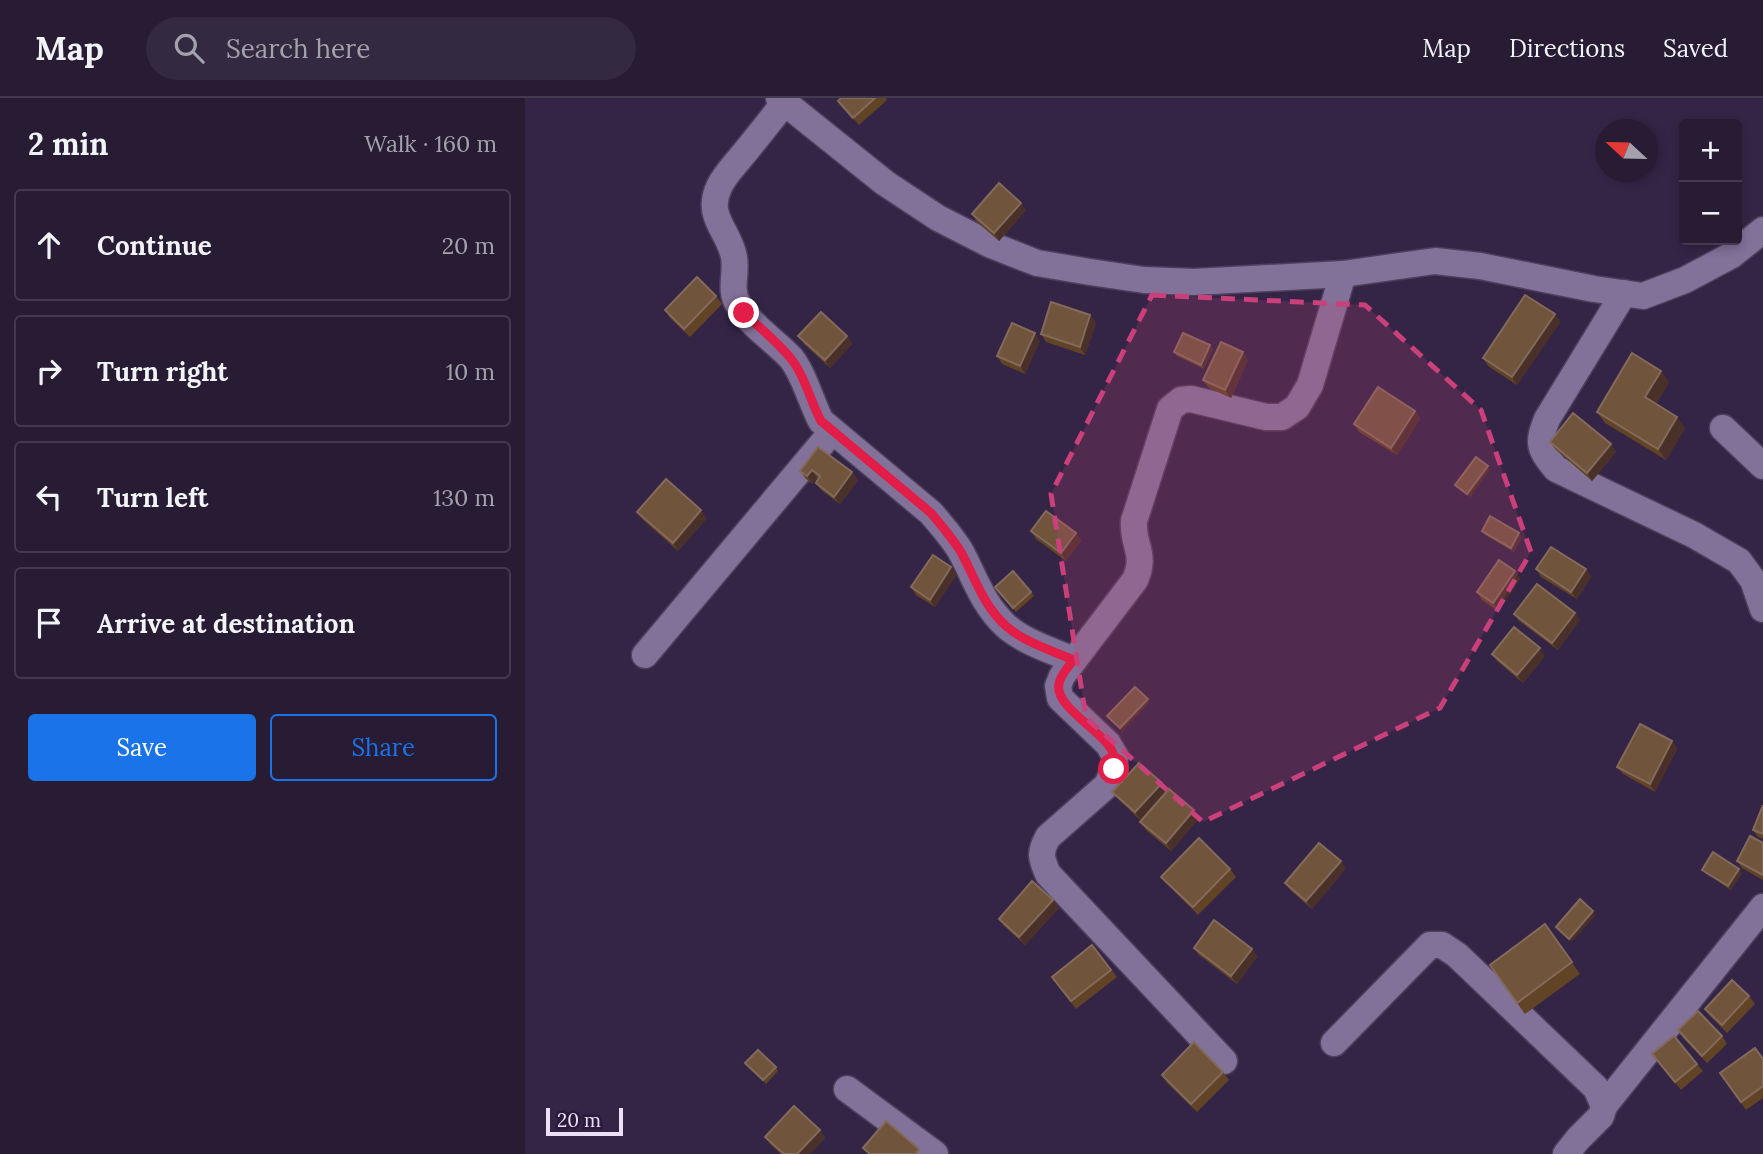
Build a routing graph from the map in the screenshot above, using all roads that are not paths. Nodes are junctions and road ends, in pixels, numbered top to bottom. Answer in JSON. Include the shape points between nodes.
{"nodes":[{"id":1,"x":782,"y":100,"type":"edge"},
{"id":2,"x":1763,"y":230,"type":"edge"},
{"id":3,"x":1343,"y":274,"type":"junction"},
{"id":4,"x":1624,"y":293,"type":"junction"},
{"id":5,"x":1723,"y":428,"type":"dead end"},
{"id":6,"x":833,"y":431,"type":"junction"},
{"id":7,"x":1763,"y":466,"type":"edge"},
{"id":8,"x":1763,"y":609,"type":"edge"},
{"id":9,"x":645,"y":655,"type":"dead end"},
{"id":10,"x":1073,"y":660,"type":"junction"},
{"id":11,"x":1763,"y":907,"type":"edge"},
{"id":12,"x":1334,"y":1043,"type":"dead end"},
{"id":13,"x":1224,"y":1061,"type":"dead end"},
{"id":14,"x":847,"y":1089,"type":"dead end"},
{"id":15,"x":1604,"y":1106,"type":"junction"},
{"id":16,"x":935,"y":1154,"type":"edge"},
{"id":17,"x":1566,"y":1154,"type":"edge"}],
"edges":[{"from":1,"to":3,"type":"street","via":[[885,183],[938,218],[1037,263],[1194,282]]},
{"from":1,"to":6,"type":"street","via":[[727,174],[714,208],[731,245],[736,302],[792,360],[821,421]]},
{"from":2,"to":4,"type":"street","via":[[1732,255],[1685,280],[1643,296]]},
{"from":3,"to":4,"type":"street","via":[[1435,261]]},
{"from":3,"to":10,"type":"street","via":[[1310,385],[1297,407],[1282,417],[1191,399],[1170,409],[1134,521],[1140,568]]},
{"from":4,"to":8,"type":"street","via":[[1547,419],[1542,452],[1556,469],[1739,561],[1753,580]]},
{"from":5,"to":7,"type":"street"},
{"from":6,"to":9,"type":"street"},
{"from":6,"to":10,"type":"street","via":[[947,531],[981,595],[1007,627]]},
{"from":10,"to":13,"type":"street","via":[[1058,686],[1060,698],[1108,744],[1115,756],[1114,769],[1107,785],[1048,837],[1042,848],[1048,874]]},
{"from":11,"to":15,"type":"street"},
{"from":12,"to":15,"type":"street","via":[[1430,945],[1442,946],[1457,955],[1596,1088]]},
{"from":14,"to":16,"type":"street"},
{"from":15,"to":17,"type":"street"}]}
